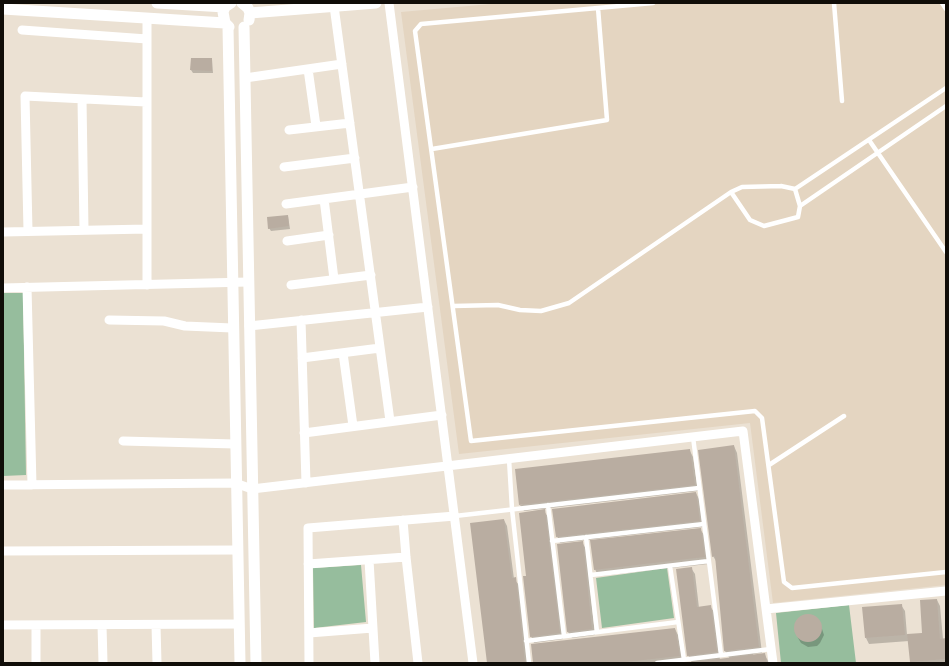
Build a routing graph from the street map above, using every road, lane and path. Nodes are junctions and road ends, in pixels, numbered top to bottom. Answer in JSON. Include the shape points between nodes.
{"nodes":[{"id":1,"x":157,"y":3,"type":"edge"},
{"id":2,"x":376,"y":3,"type":"edge"},
{"id":3,"x":389,"y":3,"type":"edge"},
{"id":4,"x":653,"y":3,"type":"edge"},
{"id":5,"x":834,"y":3,"type":"edge"},
{"id":6,"x":942,"y":3,"type":"edge"},
{"id":7,"x":228,"y":4,"type":"edge"},
{"id":8,"x":246,"y":6,"type":"edge"},
{"id":9,"x":302,"y":6,"type":"edge"},
{"id":10,"x":334,"y":6,"type":"junction"},
{"id":11,"x":598,"y":8,"type":"junction"},
{"id":12,"x":946,"y":9,"type":"edge"},
{"id":13,"x":3,"y":10,"type":"edge"},
{"id":14,"x":147,"y":18,"type":"junction"},
{"id":15,"x":226,"y":25,"type":"junction"},
{"id":16,"x":244,"y":27,"type":"junction"},
{"id":17,"x":22,"y":30,"type":"dead end"},
{"id":18,"x":147,"y":39,"type":"junction"},
{"id":19,"x":342,"y":64,"type":"junction"},
{"id":20,"x":308,"y":69,"type":"junction"},
{"id":21,"x":245,"y":78,"type":"junction"},
{"id":22,"x":946,"y":88,"type":"edge"},
{"id":23,"x":82,"y":99,"type":"junction"},
{"id":24,"x":842,"y":101,"type":"dead end"},
{"id":25,"x":146,"y":102,"type":"junction"},
{"id":26,"x":946,"y":106,"type":"edge"},
{"id":27,"x":350,"y":122,"type":"junction"},
{"id":28,"x":316,"y":126,"type":"junction"},
{"id":29,"x":290,"y":130,"type":"dead end"},
{"id":30,"x":869,"y":140,"type":"junction"},
{"id":31,"x":432,"y":149,"type":"junction"},
{"id":32,"x":878,"y":153,"type":"junction"},
{"id":33,"x":355,"y":158,"type":"junction"},
{"id":34,"x":284,"y":166,"type":"dead end"},
{"id":35,"x":413,"y":187,"type":"junction"},
{"id":36,"x":795,"y":189,"type":"junction"},
{"id":37,"x":731,"y":192,"type":"junction"},
{"id":38,"x":360,"y":194,"type":"junction"},
{"id":39,"x":324,"y":199,"type":"junction"},
{"id":40,"x":286,"y":204,"type":"dead end"},
{"id":41,"x":800,"y":206,"type":"junction"},
{"id":42,"x":147,"y":229,"type":"junction"},
{"id":43,"x":84,"y":230,"type":"junction"},
{"id":44,"x":28,"y":231,"type":"junction"},
{"id":45,"x":3,"y":232,"type":"edge"},
{"id":46,"x":329,"y":235,"type":"junction"},
{"id":47,"x":286,"y":241,"type":"dead end"},
{"id":48,"x":946,"y":252,"type":"edge"},
{"id":49,"x":370,"y":275,"type":"junction"},
{"id":50,"x":334,"y":279,"type":"junction"},
{"id":51,"x":248,"y":282,"type":"junction"},
{"id":52,"x":232,"y":283,"type":"junction"},
{"id":53,"x":146,"y":285,"type":"junction"},
{"id":54,"x":291,"y":285,"type":"dead end"},
{"id":55,"x":27,"y":287,"type":"junction"},
{"id":56,"x":3,"y":288,"type":"edge"},
{"id":57,"x":453,"y":306,"type":"junction"},
{"id":58,"x":428,"y":307,"type":"junction"},
{"id":59,"x":376,"y":312,"type":"junction"},
{"id":60,"x":109,"y":320,"type":"dead end"},
{"id":61,"x":301,"y":320,"type":"junction"},
{"id":62,"x":249,"y":326,"type":"junction"},
{"id":63,"x":232,"y":328,"type":"junction"},
{"id":64,"x":380,"y":348,"type":"junction"},
{"id":65,"x":343,"y":353,"type":"junction"},
{"id":66,"x":302,"y":358,"type":"junction"},
{"id":67,"x":442,"y":415,"type":"junction"},
{"id":68,"x":844,"y":416,"type":"dead end"},
{"id":69,"x":390,"y":421,"type":"junction"},
{"id":70,"x":353,"y":426,"type":"junction"},
{"id":71,"x":304,"y":433,"type":"junction"},
{"id":72,"x":693,"y":437,"type":"junction"},
{"id":73,"x":123,"y":441,"type":"dead end"},
{"id":74,"x":234,"y":444,"type":"junction"},
{"id":75,"x":509,"y":459,"type":"junction"},
{"id":76,"x":768,"y":465,"type":"junction"},
{"id":77,"x":449,"y":467,"type":"junction"},
{"id":78,"x":235,"y":482,"type":"junction"},
{"id":79,"x":306,"y":483,"type":"junction"},
{"id":80,"x":3,"y":485,"type":"edge"},
{"id":81,"x":32,"y":485,"type":"junction"},
{"id":82,"x":699,"y":488,"type":"junction"},
{"id":83,"x":252,"y":489,"type":"junction"},
{"id":84,"x":548,"y":505,"type":"junction"},
{"id":85,"x":512,"y":510,"type":"junction"},
{"id":86,"x":455,"y":516,"type":"junction"},
{"id":87,"x":403,"y":520,"type":"junction"},
{"id":88,"x":704,"y":524,"type":"junction"},
{"id":89,"x":586,"y":537,"type":"junction"},
{"id":90,"x":552,"y":541,"type":"junction"},
{"id":91,"x":237,"y":550,"type":"junction"},
{"id":92,"x":3,"y":551,"type":"edge"},
{"id":93,"x":406,"y":557,"type":"junction"},
{"id":94,"x":369,"y":560,"type":"junction"},
{"id":95,"x":709,"y":561,"type":"junction"},
{"id":96,"x":308,"y":564,"type":"junction"},
{"id":97,"x":670,"y":566,"type":"junction"},
{"id":98,"x":946,"y":572,"type":"edge"},
{"id":99,"x":591,"y":575,"type":"junction"},
{"id":100,"x":946,"y":591,"type":"edge"},
{"id":101,"x":766,"y":609,"type":"junction"},
{"id":102,"x":678,"y":622,"type":"junction"},
{"id":103,"x":156,"y":624,"type":"junction"},
{"id":104,"x":238,"y":624,"type":"junction"},
{"id":105,"x":3,"y":625,"type":"edge"},
{"id":106,"x":36,"y":625,"type":"junction"},
{"id":107,"x":102,"y":625,"type":"junction"},
{"id":108,"x":373,"y":628,"type":"junction"},
{"id":109,"x":597,"y":632,"type":"junction"},
{"id":110,"x":309,"y":633,"type":"junction"},
{"id":111,"x":564,"y":636,"type":"junction"},
{"id":112,"x":526,"y":641,"type":"junction"},
{"id":113,"x":771,"y":649,"type":"junction"},
{"id":114,"x":721,"y":655,"type":"junction"},
{"id":115,"x":684,"y":660,"type":"junction"},
{"id":116,"x":36,"y":663,"type":"edge"},
{"id":117,"x":103,"y":663,"type":"edge"},
{"id":118,"x":156,"y":663,"type":"edge"},
{"id":119,"x":240,"y":663,"type":"edge"},
{"id":120,"x":256,"y":663,"type":"edge"},
{"id":121,"x":309,"y":663,"type":"edge"},
{"id":122,"x":375,"y":663,"type":"edge"},
{"id":123,"x":418,"y":663,"type":"edge"},
{"id":124,"x":473,"y":663,"type":"edge"},
{"id":125,"x":529,"y":663,"type":"edge"},
{"id":126,"x":657,"y":663,"type":"edge"},
{"id":127,"x":773,"y":663,"type":"edge"}],
"edges":[{"from":1,"to":7,"type":"street"},
{"from":2,"to":10,"type":"street"},
{"from":3,"to":35,"type":"street"},
{"from":4,"to":11,"type":"lane"},
{"from":5,"to":24,"type":"lane"},
{"from":6,"to":12,"type":"lane"},
{"from":7,"to":15,"type":"street","via":[[223,18]]},
{"from":8,"to":9,"type":"street"},
{"from":8,"to":16,"type":"street","via":[[249,22]]},
{"from":9,"to":10,"type":"street"},
{"from":10,"to":19,"type":"street"},
{"from":11,"to":31,"type":"lane","via":[[607,120]]},
{"from":11,"to":31,"type":"lane","via":[[420,24],[415,31]]},
{"from":13,"to":14,"type":"street"},
{"from":14,"to":15,"type":"street"},
{"from":14,"to":18,"type":"street"},
{"from":15,"to":16,"type":"street","via":[[233,29]]},
{"from":15,"to":52,"type":"street"},
{"from":16,"to":21,"type":"street"},
{"from":17,"to":18,"type":"street"},
{"from":18,"to":25,"type":"street"},
{"from":19,"to":20,"type":"street"},
{"from":19,"to":27,"type":"street"},
{"from":20,"to":21,"type":"street"},
{"from":20,"to":28,"type":"street"},
{"from":21,"to":51,"type":"street"},
{"from":22,"to":30,"type":"lane"},
{"from":23,"to":25,"type":"street"},
{"from":23,"to":43,"type":"street"},
{"from":23,"to":44,"type":"street","via":[[26,96]]},
{"from":25,"to":42,"type":"street"},
{"from":26,"to":32,"type":"lane"},
{"from":27,"to":28,"type":"street"},
{"from":27,"to":33,"type":"street"},
{"from":28,"to":29,"type":"street"},
{"from":30,"to":32,"type":"lane"},
{"from":30,"to":36,"type":"lane"},
{"from":31,"to":57,"type":"lane"},
{"from":32,"to":41,"type":"lane"},
{"from":32,"to":48,"type":"lane"},
{"from":33,"to":34,"type":"street"},
{"from":33,"to":38,"type":"street"},
{"from":35,"to":38,"type":"street"},
{"from":35,"to":58,"type":"street"},
{"from":36,"to":37,"type":"lane","via":[[780,186],[742,187]]},
{"from":36,"to":41,"type":"lane"},
{"from":37,"to":41,"type":"lane","via":[[750,220],[764,226],[798,217]]},
{"from":37,"to":57,"type":"lane","via":[[569,303],[540,311],[498,305]]},
{"from":38,"to":39,"type":"street"},
{"from":38,"to":49,"type":"street"},
{"from":39,"to":40,"type":"street"},
{"from":39,"to":46,"type":"street"},
{"from":42,"to":43,"type":"street"},
{"from":42,"to":53,"type":"street"},
{"from":43,"to":44,"type":"street"},
{"from":44,"to":45,"type":"street"},
{"from":46,"to":47,"type":"street"},
{"from":46,"to":50,"type":"street"},
{"from":49,"to":50,"type":"street"},
{"from":49,"to":59,"type":"street"},
{"from":50,"to":54,"type":"street"},
{"from":51,"to":52,"type":"street"},
{"from":51,"to":62,"type":"street"},
{"from":52,"to":53,"type":"street"},
{"from":52,"to":63,"type":"street"},
{"from":53,"to":55,"type":"street"},
{"from":55,"to":56,"type":"street"},
{"from":55,"to":81,"type":"street"},
{"from":57,"to":76,"type":"lane","via":[[471,441],[754,411],[762,418]]},
{"from":58,"to":59,"type":"street"},
{"from":58,"to":67,"type":"street"},
{"from":59,"to":61,"type":"street"},
{"from":59,"to":64,"type":"street"},
{"from":60,"to":63,"type":"street","via":[[164,321],[186,326]]},
{"from":61,"to":62,"type":"street"},
{"from":61,"to":66,"type":"street"},
{"from":62,"to":83,"type":"street"},
{"from":63,"to":74,"type":"street"},
{"from":64,"to":65,"type":"street"},
{"from":64,"to":69,"type":"street"},
{"from":65,"to":66,"type":"street"},
{"from":65,"to":70,"type":"street"},
{"from":66,"to":71,"type":"street"},
{"from":67,"to":69,"type":"street"},
{"from":67,"to":77,"type":"street"},
{"from":68,"to":76,"type":"lane"},
{"from":69,"to":70,"type":"street"},
{"from":70,"to":71,"type":"street"},
{"from":71,"to":79,"type":"street"},
{"from":72,"to":75,"type":"street"},
{"from":72,"to":82,"type":"lane"},
{"from":72,"to":101,"type":"street","via":[[743,431]]},
{"from":73,"to":74,"type":"street"},
{"from":74,"to":78,"type":"street"},
{"from":75,"to":77,"type":"street"},
{"from":75,"to":85,"type":"lane"},
{"from":76,"to":98,"type":"lane","via":[[784,582],[792,588]]},
{"from":77,"to":79,"type":"street"},
{"from":77,"to":86,"type":"street"},
{"from":78,"to":81,"type":"street"},
{"from":78,"to":83,"type":"street"},
{"from":78,"to":91,"type":"street"},
{"from":79,"to":83,"type":"street"},
{"from":80,"to":81,"type":"street"},
{"from":82,"to":84,"type":"lane"},
{"from":82,"to":88,"type":"lane"},
{"from":83,"to":120,"type":"street"},
{"from":84,"to":85,"type":"lane"},
{"from":84,"to":90,"type":"lane"},
{"from":85,"to":86,"type":"lane"},
{"from":85,"to":112,"type":"lane"},
{"from":86,"to":87,"type":"street"},
{"from":86,"to":124,"type":"street"},
{"from":87,"to":93,"type":"street"},
{"from":87,"to":96,"type":"street","via":[[308,528]]},
{"from":88,"to":89,"type":"lane"},
{"from":88,"to":95,"type":"lane"},
{"from":89,"to":90,"type":"lane"},
{"from":89,"to":99,"type":"lane"},
{"from":90,"to":111,"type":"lane"},
{"from":91,"to":92,"type":"street"},
{"from":91,"to":104,"type":"street"},
{"from":93,"to":94,"type":"street"},
{"from":93,"to":123,"type":"street"},
{"from":94,"to":96,"type":"street"},
{"from":94,"to":108,"type":"street"},
{"from":95,"to":97,"type":"lane"},
{"from":95,"to":114,"type":"lane"},
{"from":96,"to":110,"type":"street"},
{"from":97,"to":99,"type":"lane"},
{"from":97,"to":102,"type":"lane"},
{"from":99,"to":109,"type":"lane"},
{"from":100,"to":101,"type":"street"},
{"from":101,"to":113,"type":"street"},
{"from":102,"to":109,"type":"lane"},
{"from":102,"to":115,"type":"lane"},
{"from":103,"to":104,"type":"street"},
{"from":103,"to":107,"type":"street"},
{"from":103,"to":118,"type":"street"},
{"from":104,"to":119,"type":"street"},
{"from":105,"to":106,"type":"street"},
{"from":106,"to":107,"type":"street"},
{"from":106,"to":116,"type":"street"},
{"from":107,"to":117,"type":"street"},
{"from":108,"to":110,"type":"street"},
{"from":108,"to":122,"type":"street"},
{"from":109,"to":111,"type":"lane"},
{"from":110,"to":121,"type":"street"},
{"from":111,"to":112,"type":"lane"},
{"from":112,"to":125,"type":"lane"},
{"from":113,"to":114,"type":"lane"},
{"from":113,"to":127,"type":"street"},
{"from":114,"to":115,"type":"lane"},
{"from":115,"to":126,"type":"lane"}]}
